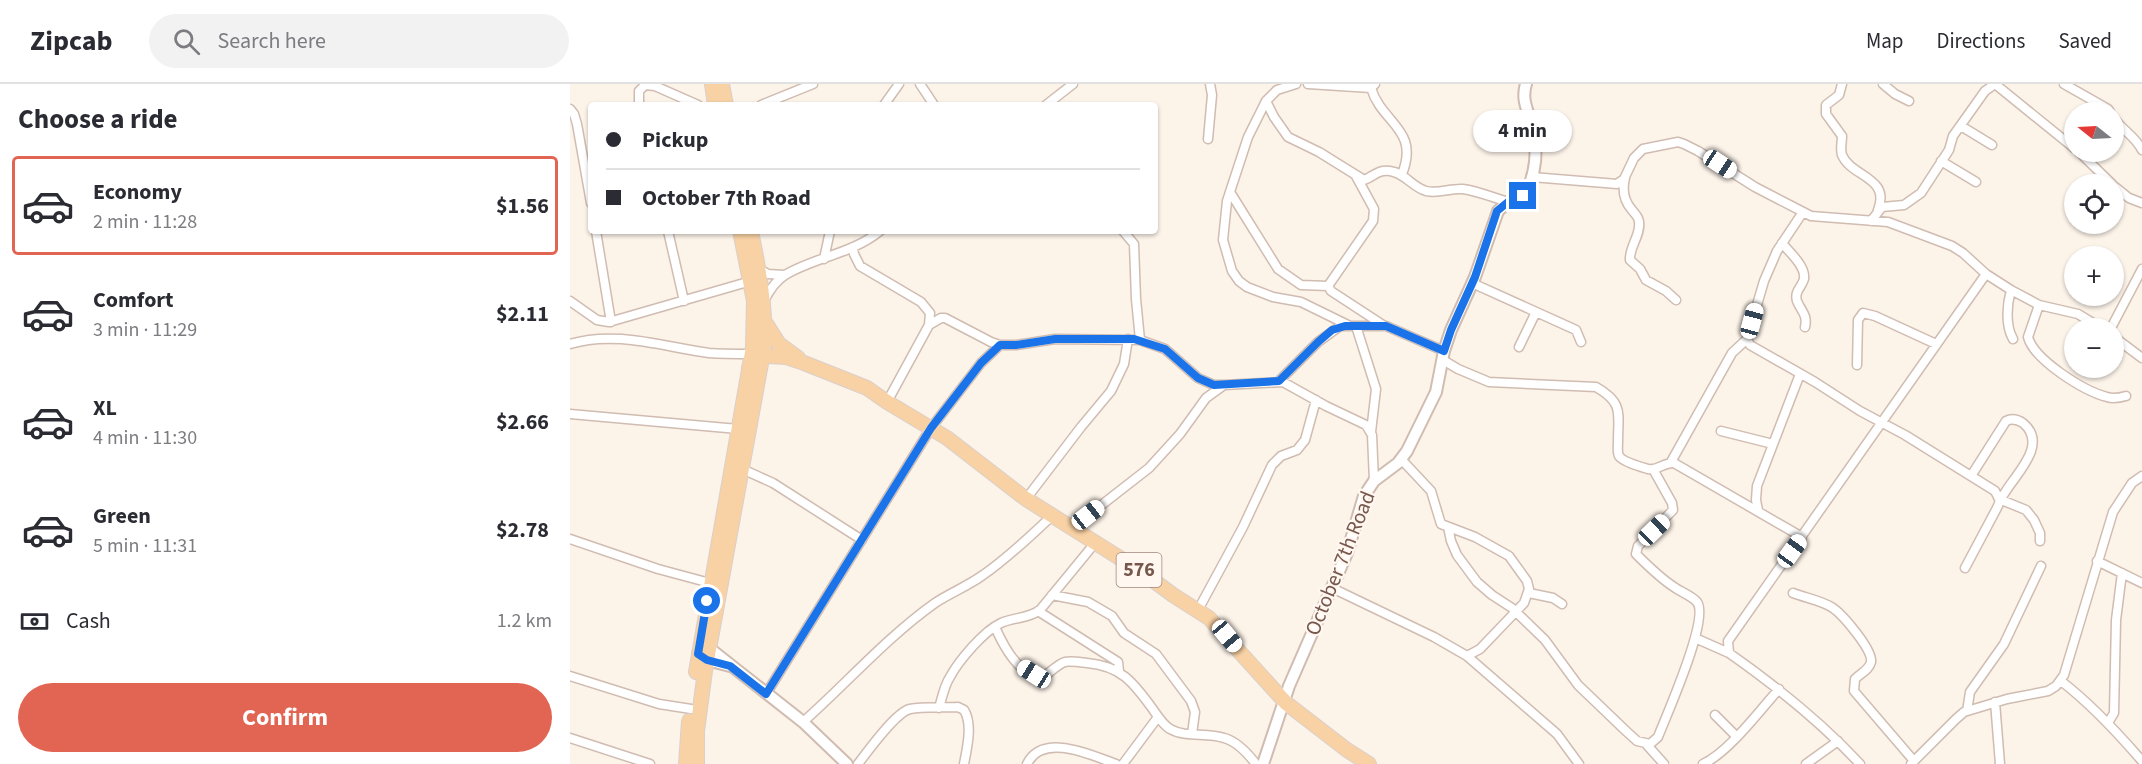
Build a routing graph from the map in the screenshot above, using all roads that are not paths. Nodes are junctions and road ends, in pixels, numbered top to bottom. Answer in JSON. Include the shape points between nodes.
{"nodes":[{"id":1,"x":712,"y":84,"type":"edge"},
{"id":2,"x":722,"y":84,"type":"edge"},
{"id":3,"x":813,"y":84,"type":"edge"},
{"id":4,"x":899,"y":84,"type":"edge"},
{"id":5,"x":920,"y":84,"type":"edge"},
{"id":6,"x":1073,"y":84,"type":"edge"},
{"id":7,"x":1210,"y":84,"type":"edge"},
{"id":8,"x":1296,"y":84,"type":"edge"},
{"id":9,"x":1308,"y":84,"type":"edge"},
{"id":10,"x":1526,"y":84,"type":"edge"},
{"id":11,"x":1842,"y":84,"type":"edge"},
{"id":12,"x":1883,"y":84,"type":"edge"},
{"id":13,"x":1995,"y":84,"type":"edge"},
{"id":14,"x":2064,"y":84,"type":"edge"},
{"id":15,"x":1373,"y":86,"type":"edge"},
{"id":16,"x":1266,"y":101,"type":"junction"},
{"id":17,"x":1909,"y":101,"type":"dead end"},
{"id":18,"x":639,"y":102,"type":"edge"},
{"id":19,"x":691,"y":102,"type":"edge"},
{"id":20,"x":715,"y":102,"type":"edge"},
{"id":21,"x":725,"y":102,"type":"edge"},
{"id":22,"x":769,"y":102,"type":"edge"},
{"id":23,"x":886,"y":102,"type":"edge"},
{"id":24,"x":932,"y":102,"type":"edge"},
{"id":25,"x":1050,"y":102,"type":"edge"},
{"id":26,"x":2096,"y":102,"type":"edge"},
{"id":27,"x":570,"y":109,"type":"edge"},
{"id":28,"x":1961,"y":126,"type":"junction"},
{"id":29,"x":2124,"y":130,"type":"edge"},
{"id":30,"x":1208,"y":139,"type":"dead end"},
{"id":31,"x":2064,"y":139,"type":"edge"},
{"id":32,"x":1992,"y":146,"type":"dead end"},
{"id":33,"x":2142,"y":150,"type":"edge"},
{"id":34,"x":1941,"y":161,"type":"junction"},
{"id":35,"x":2089,"y":162,"type":"edge"},
{"id":36,"x":1356,"y":174,"type":"junction"},
{"id":37,"x":1401,"y":174,"type":"junction"},
{"id":38,"x":2102,"y":174,"type":"edge"},
{"id":39,"x":1532,"y":177,"type":"junction"},
{"id":40,"x":1625,"y":177,"type":"junction"},
{"id":41,"x":1976,"y":182,"type":"dead end"},
{"id":42,"x":588,"y":186,"type":"edge"},
{"id":43,"x":1230,"y":192,"type":"junction"},
{"id":44,"x":2124,"y":194,"type":"edge"},
{"id":45,"x":1508,"y":202,"type":"junction"},
{"id":46,"x":2142,"y":203,"type":"edge"},
{"id":47,"x":1878,"y":210,"type":"junction"},
{"id":48,"x":1803,"y":212,"type":"junction"},
{"id":49,"x":1870,"y":221,"type":"junction"},
{"id":50,"x":596,"y":234,"type":"edge"},
{"id":51,"x":669,"y":234,"type":"edge"},
{"id":52,"x":741,"y":234,"type":"edge"},
{"id":53,"x":752,"y":234,"type":"edge"},
{"id":54,"x":829,"y":234,"type":"edge"},
{"id":55,"x":875,"y":234,"type":"edge"},
{"id":56,"x":1126,"y":234,"type":"edge"},
{"id":57,"x":1782,"y":243,"type":"junction"},
{"id":58,"x":854,"y":247,"type":"junction"},
{"id":59,"x":824,"y":259,"type":"junction"},
{"id":60,"x":759,"y":269,"type":"junction"},
{"id":61,"x":2142,"y":269,"type":"edge"},
{"id":62,"x":1986,"y":274,"type":"junction"},
{"id":63,"x":785,"y":275,"type":"junction"},
{"id":64,"x":750,"y":281,"type":"junction"},
{"id":65,"x":1472,"y":283,"type":"junction"},
{"id":66,"x":1328,"y":286,"type":"junction"},
{"id":67,"x":2011,"y":290,"type":"junction"},
{"id":68,"x":1676,"y":300,"type":"dead end"},
{"id":69,"x":570,"y":301,"type":"edge"},
{"id":70,"x":684,"y":301,"type":"junction"},
{"id":71,"x":764,"y":301,"type":"junction"},
{"id":72,"x":921,"y":302,"type":"junction"},
{"id":73,"x":2039,"y":305,"type":"junction"},
{"id":74,"x":1536,"y":312,"type":"junction"},
{"id":75,"x":945,"y":318,"type":"junction"},
{"id":76,"x":2085,"y":318,"type":"edge"},
{"id":77,"x":2116,"y":318,"type":"edge"},
{"id":78,"x":607,"y":322,"type":"junction"},
{"id":79,"x":765,"y":322,"type":"junction"},
{"id":80,"x":929,"y":325,"type":"junction"},
{"id":81,"x":1383,"y":325,"type":"junction"},
{"id":82,"x":1353,"y":326,"type":"junction"},
{"id":83,"x":1805,"y":327,"type":"dead end"},
{"id":84,"x":604,"y":339,"type":"junction"},
{"id":85,"x":1128,"y":339,"type":"junction"},
{"id":86,"x":1747,"y":339,"type":"junction"},
{"id":87,"x":2013,"y":339,"type":"dead end"},
{"id":88,"x":1140,"y":340,"type":"junction"},
{"id":89,"x":1581,"y":342,"type":"dead end"},
{"id":90,"x":2124,"y":343,"type":"edge"},
{"id":91,"x":570,"y":344,"type":"edge"},
{"id":92,"x":1936,"y":344,"type":"junction"},
{"id":93,"x":1000,"y":345,"type":"junction"},
{"id":94,"x":1519,"y":347,"type":"dead end"},
{"id":95,"x":2141,"y":354,"type":"edge"},
{"id":96,"x":1444,"y":356,"type":"junction"},
{"id":97,"x":759,"y":357,"type":"junction"},
{"id":98,"x":804,"y":363,"type":"junction"},
{"id":99,"x":1857,"y":365,"type":"dead end"},
{"id":100,"x":1800,"y":374,"type":"junction"},
{"id":101,"x":1279,"y":381,"type":"junction"},
{"id":102,"x":1224,"y":385,"type":"junction"},
{"id":103,"x":2126,"y":396,"type":"dead end"},
{"id":104,"x":1316,"y":400,"type":"junction"},
{"id":105,"x":887,"y":402,"type":"junction"},
{"id":106,"x":570,"y":414,"type":"edge"},
{"id":107,"x":1881,"y":423,"type":"junction"},
{"id":108,"x":931,"y":428,"type":"junction"},
{"id":109,"x":738,"y":429,"type":"junction"},
{"id":110,"x":1721,"y":431,"type":"dead end"},
{"id":111,"x":1371,"y":432,"type":"junction"},
{"id":112,"x":1773,"y":444,"type":"junction"},
{"id":113,"x":1401,"y":459,"type":"junction"},
{"id":114,"x":1671,"y":462,"type":"junction"},
{"id":115,"x":742,"y":469,"type":"junction"},
{"id":116,"x":1653,"y":470,"type":"junction"},
{"id":117,"x":1971,"y":476,"type":"junction"},
{"id":118,"x":2142,"y":476,"type":"edge"},
{"id":119,"x":1374,"y":481,"type":"junction"},
{"id":120,"x":1026,"y":499,"type":"junction"},
{"id":121,"x":1999,"y":499,"type":"junction"},
{"id":122,"x":1758,"y":510,"type":"junction"},
{"id":123,"x":1052,"y":516,"type":"junction"},
{"id":124,"x":1448,"y":527,"type":"junction"},
{"id":125,"x":1072,"y":528,"type":"junction"},
{"id":126,"x":1802,"y":537,"type":"junction"},
{"id":127,"x":570,"y":539,"type":"edge"},
{"id":128,"x":862,"y":540,"type":"junction"},
{"id":129,"x":2040,"y":541,"type":"dead end"},
{"id":130,"x":1095,"y":543,"type":"junction"},
{"id":131,"x":2097,"y":561,"type":"junction"},
{"id":132,"x":2041,"y":566,"type":"dead end"},
{"id":133,"x":1965,"y":568,"type":"dead end"},
{"id":134,"x":2122,"y":573,"type":"junction"},
{"id":135,"x":710,"y":583,"type":"junction"},
{"id":136,"x":2142,"y":583,"type":"edge"},
{"id":137,"x":1332,"y":588,"type":"junction"},
{"id":138,"x":1529,"y":593,"type":"junction"},
{"id":139,"x":1793,"y":593,"type":"dead end"},
{"id":140,"x":1052,"y":594,"type":"junction"},
{"id":141,"x":1562,"y":604,"type":"dead end"},
{"id":142,"x":1198,"y":610,"type":"junction"},
{"id":143,"x":1038,"y":611,"type":"junction"},
{"id":144,"x":1516,"y":611,"type":"junction"},
{"id":145,"x":995,"y":627,"type":"junction"},
{"id":146,"x":1695,"y":638,"type":"junction"},
{"id":147,"x":1729,"y":652,"type":"junction"},
{"id":148,"x":704,"y":654,"type":"junction"},
{"id":149,"x":1467,"y":656,"type":"junction"},
{"id":150,"x":1119,"y":671,"type":"junction"},
{"id":151,"x":570,"y":675,"type":"edge"},
{"id":152,"x":2061,"y":681,"type":"junction"},
{"id":153,"x":1779,"y":689,"type":"junction"},
{"id":154,"x":766,"y":694,"type":"junction"},
{"id":155,"x":1284,"y":701,"type":"junction"},
{"id":156,"x":1995,"y":702,"type":"junction"},
{"id":157,"x":939,"y":708,"type":"junction"},
{"id":158,"x":691,"y":709,"type":"junction"},
{"id":159,"x":1967,"y":711,"type":"junction"},
{"id":160,"x":1715,"y":715,"type":"dead end"},
{"id":161,"x":1158,"y":717,"type":"junction"},
{"id":162,"x":803,"y":722,"type":"junction"},
{"id":163,"x":2108,"y":723,"type":"junction"},
{"id":164,"x":1192,"y":734,"type":"junction"},
{"id":165,"x":1737,"y":737,"type":"junction"},
{"id":166,"x":570,"y":738,"type":"edge"},
{"id":167,"x":1838,"y":741,"type":"junction"},
{"id":168,"x":1647,"y":745,"type":"junction"},
{"id":169,"x":2142,"y":761,"type":"edge"},
{"id":170,"x":1127,"y":763,"type":"edge"},
{"id":171,"x":1912,"y":763,"type":"edge"},
{"id":172,"x":650,"y":764,"type":"edge"},
{"id":173,"x":686,"y":764,"type":"edge"},
{"id":174,"x":697,"y":764,"type":"edge"},
{"id":175,"x":847,"y":764,"type":"edge"},
{"id":176,"x":858,"y":764,"type":"edge"},
{"id":177,"x":964,"y":764,"type":"edge"},
{"id":178,"x":1027,"y":764,"type":"edge"},
{"id":179,"x":1116,"y":764,"type":"edge"},
{"id":180,"x":1256,"y":764,"type":"edge"},
{"id":181,"x":1263,"y":764,"type":"edge"},
{"id":182,"x":1369,"y":764,"type":"edge"},
{"id":183,"x":1579,"y":764,"type":"edge"},
{"id":184,"x":1665,"y":764,"type":"edge"},
{"id":185,"x":1703,"y":764,"type":"edge"},
{"id":186,"x":1806,"y":764,"type":"edge"},
{"id":187,"x":1860,"y":764,"type":"edge"},
{"id":188,"x":2000,"y":764,"type":"edge"}],
"edges":[{"from":1,"to":20,"type":"main road"},
{"from":2,"to":21,"type":"main road"},
{"from":3,"to":22,"type":"street"},
{"from":4,"to":23,"type":"street"},
{"from":5,"to":24,"type":"street"},
{"from":6,"to":25,"type":"street"},
{"from":7,"to":30,"type":"street"},
{"from":8,"to":16,"type":"street","via":[[1277,90]]},
{"from":9,"to":15,"type":"street"},
{"from":10,"to":39,"type":"street","via":[[1523,100],[1535,140]]},
{"from":11,"to":47,"type":"street","via":[[1839,95],[1827,104],[1825,111],[1842,136],[1843,157],[1878,189]]},
{"from":12,"to":17,"type":"street"},
{"from":13,"to":28,"type":"street","via":[[1985,91]]},
{"from":13,"to":31,"type":"street"},
{"from":14,"to":26,"type":"street"},
{"from":15,"to":37,"type":"street","via":[[1375,101],[1403,133],[1406,142],[1407,161]]},
{"from":16,"to":36,"type":"street","via":[[1288,137]]},
{"from":16,"to":43,"type":"street","via":[[1248,137]]},
{"from":18,"to":19,"type":"street","via":[[639,91],[645,85]]},
{"from":27,"to":42,"type":"street","via":[[577,124]]},
{"from":28,"to":32,"type":"street"},
{"from":28,"to":34,"type":"street"},
{"from":29,"to":33,"type":"street"},
{"from":34,"to":41,"type":"street"},
{"from":34,"to":47,"type":"street","via":[[1914,200],[1904,206]]},
{"from":35,"to":38,"type":"street"},
{"from":36,"to":37,"type":"street","via":[[1364,180],[1385,171]]},
{"from":36,"to":66,"type":"street","via":[[1374,209],[1373,221]]},
{"from":37,"to":45,"type":"street","via":[[1424,190],[1465,189]]},
{"from":39,"to":40,"type":"street","via":[[1617,184]]},
{"from":39,"to":45,"type":"street","name":"October 7th Road","via":[[1523,196]]},
{"from":40,"to":48,"type":"street","via":[[1640,152],[1678,142]]},
{"from":40,"to":68,"type":"street","via":[[1625,199],[1640,223],[1630,260],[1645,279]]},
{"from":43,"to":66,"type":"street","via":[[1278,269],[1301,285]]},
{"from":43,"to":82,"type":"street","via":[[1223,240],[1235,278],[1247,287],[1301,302]]},
{"from":44,"to":46,"type":"street"},
{"from":45,"to":65,"type":"street","name":"October 7th Road","via":[[1497,211]]},
{"from":47,"to":49,"type":"street"},
{"from":48,"to":49,"type":"street","via":[[1817,218]]},
{"from":48,"to":57,"type":"street"},
{"from":49,"to":62,"type":"street","via":[[1888,222],[1952,246]]},
{"from":50,"to":78,"type":"street"},
{"from":51,"to":70,"type":"street"},
{"from":52,"to":64,"type":"main road"},
{"from":53,"to":60,"type":"main road"},
{"from":54,"to":59,"type":"street"},
{"from":55,"to":58,"type":"street"},
{"from":56,"to":88,"type":"street","via":[[1134,244]]},
{"from":57,"to":83,"type":"street","via":[[1804,273],[1797,296]]},
{"from":57,"to":86,"type":"street","via":[[1764,281]]},
{"from":58,"to":59,"type":"street"},
{"from":58,"to":72,"type":"street","via":[[860,266]]},
{"from":59,"to":63,"type":"street"},
{"from":60,"to":63,"type":"street"},
{"from":60,"to":71,"type":"main road"},
{"from":61,"to":77,"type":"street"},
{"from":62,"to":67,"type":"street"},
{"from":62,"to":92,"type":"street"},
{"from":63,"to":71,"type":"street"},
{"from":64,"to":70,"type":"street"},
{"from":64,"to":97,"type":"main road"},
{"from":65,"to":74,"type":"street"},
{"from":65,"to":96,"type":"street","name":"October 7th Road"},
{"from":66,"to":81,"type":"street"},
{"from":67,"to":73,"type":"street"},
{"from":67,"to":87,"type":"street","via":[[2007,306]]},
{"from":69,"to":78,"type":"street","via":[[597,320]]},
{"from":70,"to":78,"type":"street"},
{"from":71,"to":79,"type":"main road"},
{"from":72,"to":75,"type":"street"},
{"from":72,"to":80,"type":"street","via":[[930,313]]},
{"from":73,"to":76,"type":"street"},
{"from":73,"to":103,"type":"street","via":[[2028,337],[2041,357],[2075,382],[2102,395]]},
{"from":74,"to":89,"type":"street","via":[[1576,330]]},
{"from":74,"to":94,"type":"street"},
{"from":75,"to":80,"type":"street"},
{"from":75,"to":93,"type":"street"},
{"from":78,"to":84,"type":"street"},
{"from":79,"to":97,"type":"main road"},
{"from":79,"to":98,"type":"main road","via":[[779,344]]},
{"from":80,"to":105,"type":"street"},
{"from":81,"to":82,"type":"street"},
{"from":81,"to":96,"type":"street"},
{"from":82,"to":101,"type":"street","via":[[1332,330]]},
{"from":82,"to":111,"type":"street","via":[[1376,389]]},
{"from":84,"to":91,"type":"street"},
{"from":84,"to":97,"type":"street"},
{"from":85,"to":88,"type":"street"},
{"from":85,"to":93,"type":"street","via":[[1055,339]]},
{"from":85,"to":120,"type":"street","via":[[1124,364],[1111,391]]},
{"from":86,"to":100,"type":"street","via":[[1749,345]]},
{"from":86,"to":114,"type":"street","via":[[1732,353]]},
{"from":88,"to":102,"type":"street","via":[[1165,349],[1198,378]]},
{"from":90,"to":95,"type":"street"},
{"from":92,"to":99,"type":"street","via":[[1863,313],[1857,324]]},
{"from":92,"to":107,"type":"street"},
{"from":93,"to":108,"type":"street","via":[[981,363]]},
{"from":96,"to":113,"type":"street","name":"October 7th Road","via":[[1436,392]]},
{"from":96,"to":116,"type":"street","via":[[1458,369],[1489,382],[1596,387],[1611,396],[1617,406],[1619,457]]},
{"from":97,"to":98,"type":"main road","via":[[786,357]]},
{"from":97,"to":105,"type":"main road","via":[[806,369]]},
{"from":97,"to":109,"type":"main road"},
{"from":97,"to":115,"type":"main road"},
{"from":98,"to":105,"type":"main road","via":[[867,387]]},
{"from":100,"to":107,"type":"street"},
{"from":100,"to":112,"type":"street"},
{"from":101,"to":102,"type":"street"},
{"from":101,"to":104,"type":"street"},
{"from":102,"to":125,"type":"street","via":[[1206,398],[1149,468]]},
{"from":104,"to":111,"type":"street","via":[[1364,423]]},
{"from":104,"to":142,"type":"street","via":[[1305,440],[1297,450],[1281,456],[1272,465]]},
{"from":105,"to":108,"type":"main road","number":"576"},
{"from":106,"to":109,"type":"street"},
{"from":107,"to":117,"type":"street"},
{"from":107,"to":126,"type":"street"},
{"from":108,"to":120,"type":"main road","number":"576"},
{"from":108,"to":128,"type":"street"},
{"from":109,"to":135,"type":"main road"},
{"from":110,"to":112,"type":"street"},
{"from":111,"to":119,"type":"street"},
{"from":112,"to":122,"type":"street","via":[[1757,486]]},
{"from":113,"to":119,"type":"street","name":"October 7th Road"},
{"from":113,"to":124,"type":"street","via":[[1431,491],[1439,520]]},
{"from":114,"to":116,"type":"street"},
{"from":114,"to":122,"type":"street"},
{"from":115,"to":128,"type":"street","via":[[773,483]]},
{"from":115,"to":148,"type":"main road"},
{"from":116,"to":146,"type":"street","via":[[1673,510],[1638,546],[1636,554],[1698,604]]},
{"from":117,"to":121,"type":"street","via":[[1995,491]]},
{"from":117,"to":121,"type":"street","via":[[2005,422],[2022,422],[2033,434],[2032,445],[2019,473]]},
{"from":118,"to":131,"type":"street","via":[[2132,483],[2113,512]]},
{"from":119,"to":137,"type":"street","name":"October 7th Road","via":[[1364,495]]},
{"from":120,"to":123,"type":"main road","number":"576"},
{"from":121,"to":129,"type":"street","via":[[2026,510],[2040,533]]},
{"from":121,"to":133,"type":"street"},
{"from":122,"to":126,"type":"street"},
{"from":123,"to":125,"type":"main road","number":"576"},
{"from":123,"to":162,"type":"street","via":[[1011,555],[936,603],[893,637]]},
{"from":124,"to":138,"type":"street","via":[[1509,556],[1527,581]]},
{"from":124,"to":144,"type":"street","via":[[1454,548],[1473,577]]},
{"from":125,"to":130,"type":"main road","number":"576"},
{"from":126,"to":147,"type":"street","via":[[1730,638]]},
{"from":127,"to":135,"type":"street"},
{"from":128,"to":154,"type":"street"},
{"from":130,"to":140,"type":"street"},
{"from":130,"to":142,"type":"main road","number":"576"},
{"from":131,"to":134,"type":"street"},
{"from":131,"to":152,"type":"street"},
{"from":132,"to":159,"type":"street","via":[[2009,635],[1970,692]]},
{"from":134,"to":136,"type":"street"},
{"from":134,"to":163,"type":"street","via":[[2116,620],[2114,713]]},
{"from":135,"to":148,"type":"main road"},
{"from":137,"to":149,"type":"street"},
{"from":137,"to":155,"type":"street","name":"October 7th Road"},
{"from":138,"to":141,"type":"street"},
{"from":138,"to":144,"type":"street"},
{"from":139,"to":171,"type":"street","via":[[1835,609],[1869,649],[1870,663],[1855,679],[1854,691]]},
{"from":140,"to":143,"type":"street"},
{"from":140,"to":164,"type":"street","via":[[1088,602],[1112,616],[1124,633],[1156,654],[1191,701],[1195,712]]},
{"from":142,"to":155,"type":"main road","number":"576","via":[[1227,636]]},
{"from":143,"to":145,"type":"street"},
{"from":143,"to":150,"type":"street","via":[[1118,662]]},
{"from":144,"to":149,"type":"street","via":[[1480,649]]},
{"from":144,"to":168,"type":"street","via":[[1545,640],[1578,685],[1637,741]]},
{"from":145,"to":150,"type":"street","via":[[1006,651],[1037,676],[1046,675],[1068,661],[1103,664]]},
{"from":145,"to":157,"type":"street","via":[[949,678]]},
{"from":146,"to":147,"type":"street"},
{"from":146,"to":168,"type":"street","via":[[1658,737]]},
{"from":147,"to":153,"type":"street"},
{"from":148,"to":154,"type":"street","via":[[730,666]]},
{"from":148,"to":158,"type":"main road"},
{"from":148,"to":174,"type":"main road"},
{"from":149,"to":183,"type":"street","via":[[1557,734]]},
{"from":150,"to":161,"type":"street","via":[[1136,686]]},
{"from":151,"to":158,"type":"street","via":[[659,704]]},
{"from":152,"to":156,"type":"street","via":[[2048,691]]},
{"from":152,"to":163,"type":"street"},
{"from":153,"to":165,"type":"street"},
{"from":153,"to":167,"type":"street"},
{"from":154,"to":162,"type":"street"},
{"from":155,"to":181,"type":"street","name":"October 7th Road"},
{"from":155,"to":182,"type":"main road","number":"576"},
{"from":156,"to":159,"type":"street"},
{"from":156,"to":188,"type":"street"},
{"from":157,"to":176,"type":"street","via":[[904,711]]},
{"from":157,"to":177,"type":"street","via":[[958,707],[966,713]]},
{"from":158,"to":173,"type":"main road"},
{"from":159,"to":171,"type":"street"},
{"from":160,"to":165,"type":"street"},
{"from":161,"to":164,"type":"street","via":[[1169,728]]},
{"from":161,"to":170,"type":"street"},
{"from":162,"to":175,"type":"street"},
{"from":163,"to":169,"type":"street"},
{"from":164,"to":180,"type":"street","via":[[1225,738]]},
{"from":165,"to":185,"type":"street"},
{"from":166,"to":172,"type":"street"},
{"from":167,"to":186,"type":"street"},
{"from":167,"to":187,"type":"street"},
{"from":168,"to":184,"type":"street"},
{"from":178,"to":179,"type":"street","via":[[1039,750],[1055,747]]}]}
